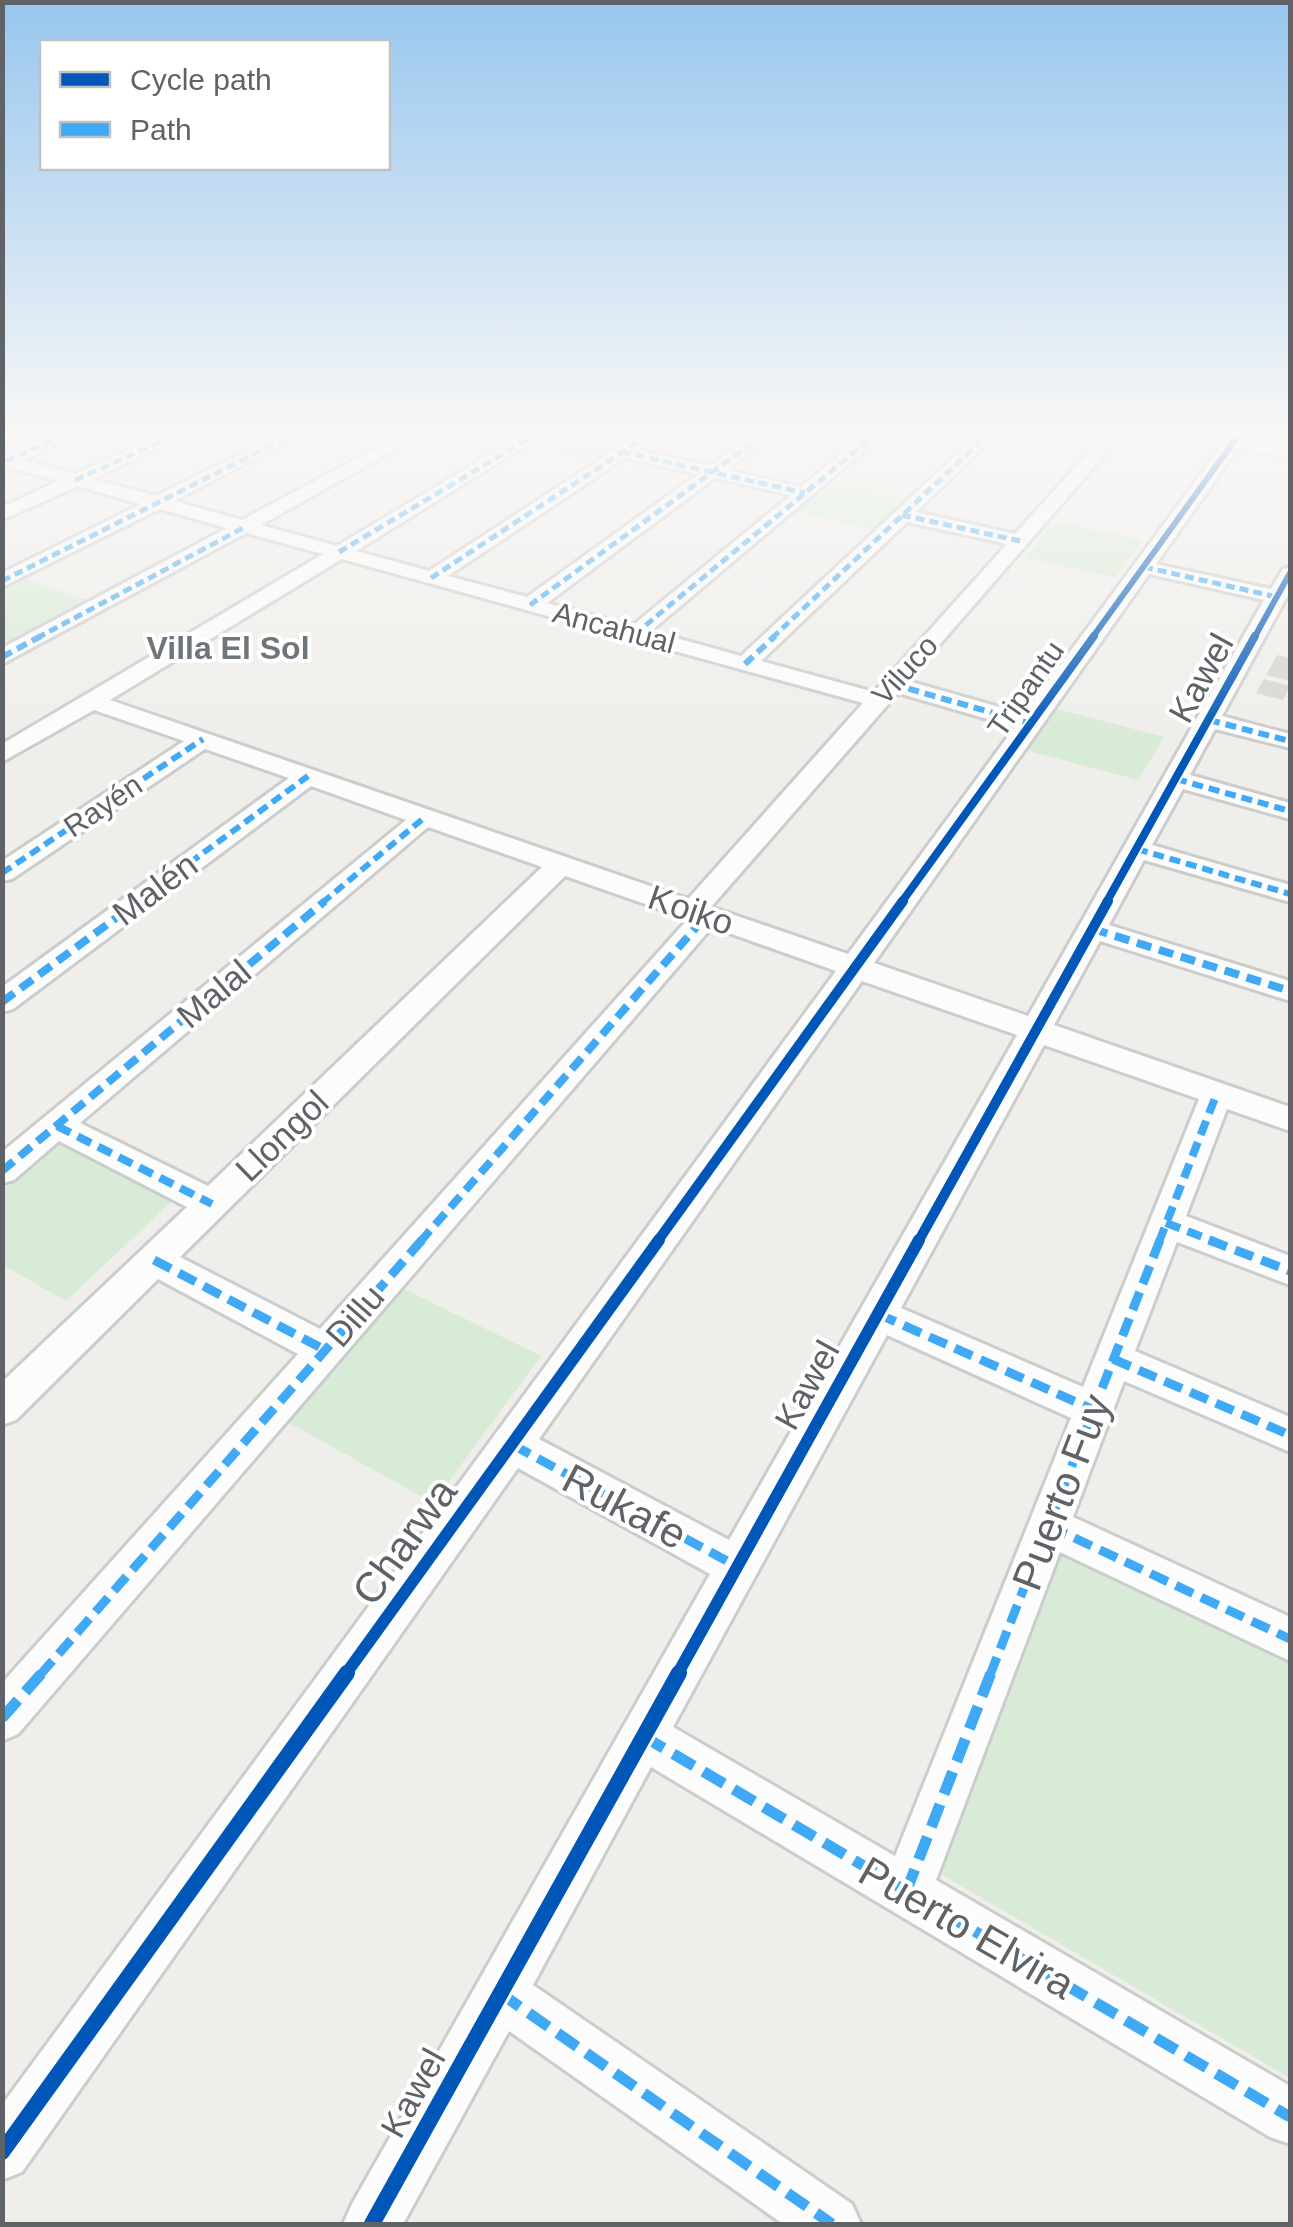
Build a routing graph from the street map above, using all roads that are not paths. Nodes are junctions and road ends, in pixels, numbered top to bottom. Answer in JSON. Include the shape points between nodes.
{"nodes":[{"id":1,"x":94,"y":534,"type":"edge"},
{"id":2,"x":232,"y":534,"type":"edge"},
{"id":3,"x":271,"y":534,"type":"edge"},
{"id":4,"x":368,"y":534,"type":"edge"},
{"id":5,"x":498,"y":534,"type":"edge"},
{"id":6,"x":627,"y":534,"type":"edge"},
{"id":7,"x":756,"y":534,"type":"edge"},
{"id":8,"x":882,"y":534,"type":"edge"},
{"id":9,"x":991,"y":534,"type":"edge"},
{"id":10,"x":1025,"y":534,"type":"edge"},
{"id":11,"x":1168,"y":534,"type":"edge"},
{"id":12,"x":1020,"y":540,"type":"junction"},
{"id":13,"x":339,"y":552,"type":"junction"},
{"id":14,"x":1144,"y":567,"type":"junction"},
{"id":15,"x":431,"y":578,"type":"junction"},
{"id":16,"x":2,"y":581,"type":"edge"},
{"id":17,"x":1285,"y":586,"type":"edge"},
{"id":18,"x":530,"y":605,"type":"junction"},
{"id":19,"x":635,"y":634,"type":"junction"},
{"id":20,"x":2,"y":657,"type":"edge"},
{"id":21,"x":745,"y":664,"type":"junction"},
{"id":22,"x":885,"y":692,"type":"junction"},
{"id":23,"x":92,"y":701,"type":"junction"},
{"id":24,"x":1209,"y":720,"type":"junction"},
{"id":25,"x":1032,"y":724,"type":"junction"},
{"id":26,"x":203,"y":739,"type":"junction"},
{"id":27,"x":1290,"y":741,"type":"edge"},
{"id":28,"x":3,"y":753,"type":"edge"},
{"id":29,"x":308,"y":776,"type":"junction"},
{"id":30,"x":1176,"y":779,"type":"junction"},
{"id":31,"x":1290,"y":810,"type":"edge"},
{"id":32,"x":425,"y":817,"type":"junction"},
{"id":33,"x":1137,"y":849,"type":"junction"},
{"id":34,"x":561,"y":864,"type":"junction"},
{"id":35,"x":2,"y":873,"type":"edge"},
{"id":36,"x":1290,"y":894,"type":"edge"},
{"id":37,"x":700,"y":913,"type":"junction"},
{"id":38,"x":1092,"y":929,"type":"junction"},
{"id":39,"x":858,"y":968,"type":"junction"},
{"id":40,"x":1290,"y":992,"type":"edge"},
{"id":41,"x":2,"y":1002,"type":"edge"},
{"id":42,"x":1036,"y":1030,"type":"junction"},
{"id":43,"x":1216,"y":1093,"type":"junction"},
{"id":44,"x":1290,"y":1119,"type":"edge"},
{"id":45,"x":57,"y":1126,"type":"junction"},
{"id":46,"x":2,"y":1171,"type":"edge"},
{"id":47,"x":212,"y":1204,"type":"junction"},
{"id":48,"x":1166,"y":1224,"type":"junction"},
{"id":49,"x":154,"y":1260,"type":"junction"},
{"id":50,"x":1290,"y":1272,"type":"edge"},
{"id":51,"x":878,"y":1314,"type":"junction"},
{"id":52,"x":326,"y":1350,"type":"junction"},
{"id":53,"x":1113,"y":1358,"type":"junction"},
{"id":54,"x":2,"y":1408,"type":"edge"},
{"id":55,"x":1094,"y":1410,"type":"junction"},
{"id":56,"x":1290,"y":1434,"type":"edge"},
{"id":57,"x":513,"y":1446,"type":"junction"},
{"id":58,"x":1048,"y":1526,"type":"junction"},
{"id":59,"x":738,"y":1567,"type":"junction"},
{"id":60,"x":1290,"y":1638,"type":"edge"},
{"id":61,"x":2,"y":1718,"type":"edge"},
{"id":62,"x":644,"y":1736,"type":"junction"},
{"id":63,"x":906,"y":1892,"type":"junction"},
{"id":64,"x":500,"y":1993,"type":"junction"},
{"id":65,"x":1290,"y":2118,"type":"edge"},
{"id":66,"x":2,"y":2152,"type":"edge"},
{"id":67,"x":372,"y":2224,"type":"edge"},
{"id":68,"x":832,"y":2224,"type":"edge"}],
"edges":[{"from":1,"to":16,"type":"street"},
{"from":2,"to":20,"type":"street"},
{"from":3,"to":13,"type":"street","name":"Ancahual"},
{"from":4,"to":13,"type":"street"},
{"from":5,"to":15,"type":"street"},
{"from":6,"to":18,"type":"street"},
{"from":7,"to":19,"type":"street"},
{"from":8,"to":21,"type":"street"},
{"from":9,"to":12,"type":"street"},
{"from":10,"to":12,"type":"street","name":"Viluco"},
{"from":11,"to":14,"type":"street","name":"Tripantu"},
{"from":12,"to":22,"type":"street","name":"Viluco"},
{"from":13,"to":15,"type":"street","name":"Ancahual"},
{"from":13,"to":23,"type":"street"},
{"from":14,"to":17,"type":"street"},
{"from":14,"to":25,"type":"street","name":"Tripantu"},
{"from":15,"to":18,"type":"street","name":"Ancahual"},
{"from":17,"to":24,"type":"street","name":"Kawel"},
{"from":18,"to":19,"type":"street","name":"Ancahual"},
{"from":19,"to":21,"type":"street","name":"Ancahual"},
{"from":21,"to":22,"type":"street","name":"Ancahual"},
{"from":22,"to":25,"type":"street","name":"Ancahual"},
{"from":22,"to":37,"type":"street","name":"Viluco"},
{"from":23,"to":26,"type":"street","name":"Koiko"},
{"from":23,"to":28,"type":"street"},
{"from":24,"to":27,"type":"street"},
{"from":24,"to":30,"type":"street","name":"Kawel"},
{"from":25,"to":39,"type":"street","name":"Tripantu"},
{"from":26,"to":29,"type":"street","name":"Koiko"},
{"from":26,"to":35,"type":"street","name":"Rayén"},
{"from":29,"to":32,"type":"street","name":"Koiko"},
{"from":29,"to":41,"type":"street","name":"Malén"},
{"from":30,"to":31,"type":"street"},
{"from":30,"to":33,"type":"street","name":"Kawel"},
{"from":32,"to":34,"type":"street","name":"Koiko"},
{"from":32,"to":45,"type":"street","name":"Malal"},
{"from":33,"to":36,"type":"street"},
{"from":33,"to":38,"type":"street","name":"Kawel"},
{"from":34,"to":37,"type":"street","name":"Koiko"},
{"from":34,"to":47,"type":"street","name":"Llongol"},
{"from":37,"to":39,"type":"street","name":"Koiko"},
{"from":37,"to":52,"type":"street","name":"Dillu"},
{"from":38,"to":40,"type":"street"},
{"from":38,"to":42,"type":"street","name":"Kawel"},
{"from":39,"to":42,"type":"street","name":"Koiko"},
{"from":39,"to":57,"type":"street","name":"Charwa"},
{"from":42,"to":43,"type":"street","name":"Koiko"},
{"from":42,"to":51,"type":"street","name":"Kawel"},
{"from":43,"to":44,"type":"street","name":"Koiko"},
{"from":43,"to":48,"type":"street","name":"Puerto Fuy"},
{"from":45,"to":46,"type":"street","name":"Malal"},
{"from":45,"to":47,"type":"street"},
{"from":47,"to":49,"type":"street","name":"Llongol"},
{"from":48,"to":50,"type":"street"},
{"from":48,"to":53,"type":"street","name":"Puerto Fuy"},
{"from":49,"to":52,"type":"street"},
{"from":49,"to":54,"type":"street","name":"Llongol"},
{"from":51,"to":55,"type":"street"},
{"from":51,"to":59,"type":"street","name":"Kawel"},
{"from":52,"to":61,"type":"street","name":"Dillu"},
{"from":53,"to":55,"type":"street","name":"Puerto Fuy"},
{"from":53,"to":56,"type":"street"},
{"from":55,"to":58,"type":"street","name":"Puerto Fuy"},
{"from":57,"to":59,"type":"street","name":"Rukafe"},
{"from":57,"to":66,"type":"street","name":"Charwa"},
{"from":58,"to":60,"type":"street"},
{"from":58,"to":63,"type":"street","name":"Puerto Fuy"},
{"from":59,"to":62,"type":"street","name":"Kawel"},
{"from":62,"to":63,"type":"street","name":"Puerto Elvira"},
{"from":62,"to":64,"type":"street","name":"Kawel"},
{"from":63,"to":65,"type":"street","name":"Puerto Elvira"},
{"from":64,"to":67,"type":"street","name":"Kawel"},
{"from":64,"to":68,"type":"street"}]}
